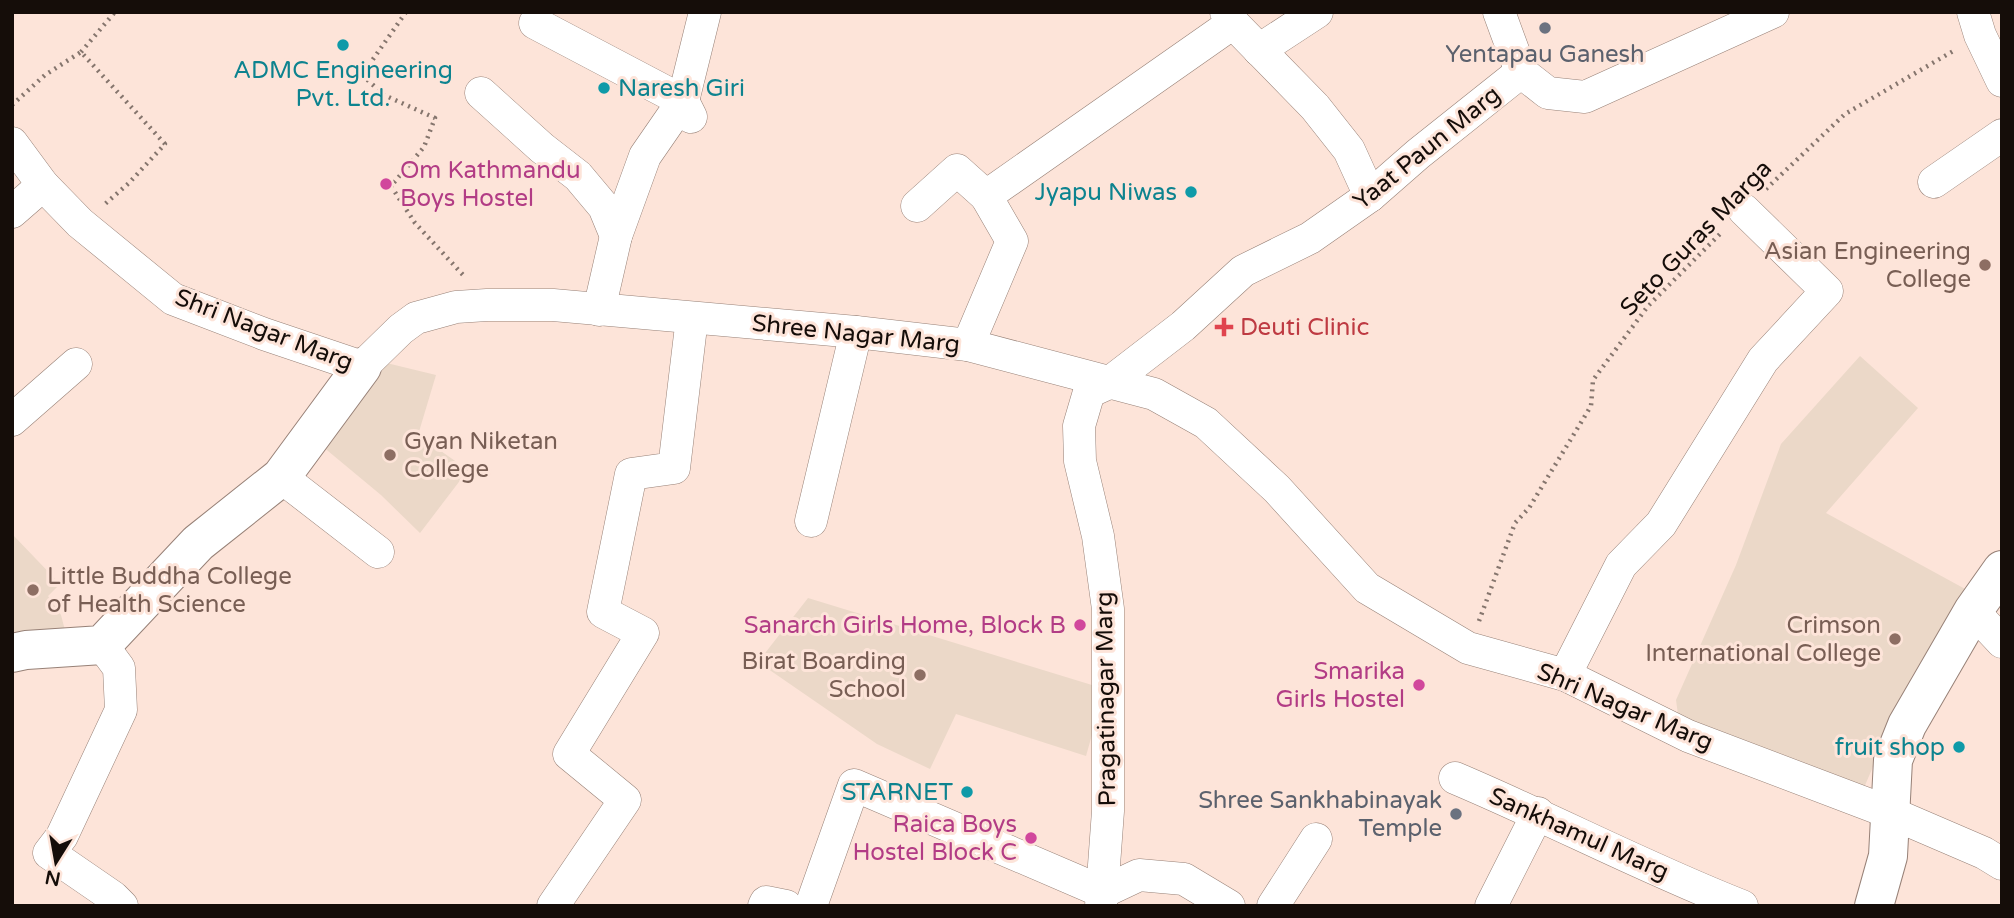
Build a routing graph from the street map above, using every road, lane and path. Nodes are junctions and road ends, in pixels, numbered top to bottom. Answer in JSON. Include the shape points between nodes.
{"nodes":[{"id":1,"x":115,"y":12,"type":"edge"},
{"id":2,"x":406,"y":12,"type":"edge"},
{"id":3,"x":705,"y":12,"type":"edge"},
{"id":4,"x":1317,"y":12,"type":"edge"},
{"id":5,"x":1499,"y":12,"type":"edge"},
{"id":6,"x":1773,"y":12,"type":"edge"},
{"id":7,"x":1230,"y":18,"type":"edge"},
{"id":8,"x":535,"y":23,"type":"dead end"},
{"id":9,"x":1976,"y":24,"type":"edge"},
{"id":10,"x":1259,"y":50,"type":"junction"},
{"id":11,"x":81,"y":52,"type":"junction"},
{"id":12,"x":1521,"y":72,"type":"junction"},
{"id":13,"x":2002,"y":81,"type":"edge"},
{"id":14,"x":481,"y":93,"type":"dead end"},
{"id":15,"x":12,"y":105,"type":"edge"},
{"id":16,"x":687,"y":109,"type":"junction"},
{"id":17,"x":2002,"y":135,"type":"edge"},
{"id":18,"x":12,"y":143,"type":"edge"},
{"id":19,"x":1934,"y":182,"type":"dead end"},
{"id":20,"x":43,"y":185,"type":"junction"},
{"id":21,"x":1370,"y":196,"type":"junction"},
{"id":22,"x":986,"y":197,"type":"junction"},
{"id":23,"x":917,"y":206,"type":"dead end"},
{"id":24,"x":1744,"y":210,"type":"junction"},
{"id":25,"x":12,"y":212,"type":"edge"},
{"id":26,"x":80,"y":223,"type":"junction"},
{"id":27,"x":616,"y":236,"type":"junction"},
{"id":28,"x":487,"y":305,"type":"junction"},
{"id":29,"x":599,"y":310,"type":"junction"},
{"id":30,"x":692,"y":318,"type":"junction"},
{"id":31,"x":856,"y":332,"type":"junction"},
{"id":32,"x":968,"y":345,"type":"junction"},
{"id":33,"x":76,"y":364,"type":"dead end"},
{"id":34,"x":362,"y":367,"type":"junction"},
{"id":35,"x":1109,"y":383,"type":"junction"},
{"id":36,"x":12,"y":419,"type":"edge"},
{"id":37,"x":281,"y":477,"type":"junction"},
{"id":38,"x":811,"y":521,"type":"dead end"},
{"id":39,"x":378,"y":552,"type":"dead end"},
{"id":40,"x":2002,"y":570,"type":"edge"},
{"id":41,"x":1973,"y":611,"type":"junction"},
{"id":42,"x":2002,"y":642,"type":"edge"},
{"id":43,"x":102,"y":645,"type":"junction"},
{"id":44,"x":1468,"y":648,"type":"junction"},
{"id":45,"x":12,"y":653,"type":"edge"},
{"id":46,"x":1565,"y":675,"type":"junction"},
{"id":47,"x":1455,"y":778,"type":"dead end"},
{"id":48,"x":1538,"y":813,"type":"junction"},
{"id":49,"x":1891,"y":813,"type":"junction"},
{"id":50,"x":1316,"y":839,"type":"dead end"},
{"id":51,"x":2002,"y":864,"type":"edge"},
{"id":52,"x":1102,"y":899,"type":"edge"},
{"id":53,"x":122,"y":906,"type":"edge"},
{"id":54,"x":553,"y":906,"type":"edge"},
{"id":55,"x":764,"y":906,"type":"edge"},
{"id":56,"x":786,"y":906,"type":"edge"},
{"id":57,"x":811,"y":906,"type":"edge"},
{"id":58,"x":1229,"y":906,"type":"edge"},
{"id":59,"x":1273,"y":906,"type":"edge"},
{"id":60,"x":1492,"y":906,"type":"edge"},
{"id":61,"x":1742,"y":906,"type":"edge"},
{"id":62,"x":1874,"y":906,"type":"edge"}],
"edges":[{"from":1,"to":11,"type":"path"},
{"from":2,"to":28,"type":"path","via":[[362,75],[384,95],[435,118],[424,147],[391,186],[415,223]]},
{"from":3,"to":16,"type":"street"},
{"from":4,"to":10,"type":"street"},
{"from":5,"to":12,"type":"street"},
{"from":6,"to":12,"type":"street","name":"Yaat Paun Marg","via":[[1585,97],[1548,93]]},
{"from":7,"to":10,"type":"street"},
{"from":7,"to":22,"type":"street"},
{"from":8,"to":16,"type":"street"},
{"from":9,"to":13,"type":"street"},
{"from":9,"to":24,"type":"path","name":"Seto Guras Marga","via":[[1845,114]]},
{"from":10,"to":21,"type":"street","via":[[1349,150]]},
{"from":11,"to":15,"type":"path","via":[[45,75]]},
{"from":11,"to":26,"type":"path","via":[[165,144],[129,183]]},
{"from":12,"to":21,"type":"street","name":"Yaat Paun Marg"},
{"from":14,"to":27,"type":"street","via":[[578,176],[604,207]]},
{"from":16,"to":27,"type":"street","via":[[645,156]]},
{"from":17,"to":19,"type":"street"},
{"from":18,"to":20,"type":"street","name":"Shri Nagar Marg"},
{"from":20,"to":25,"type":"street"},
{"from":20,"to":26,"type":"street","name":"Shri Nagar Marg"},
{"from":21,"to":35,"type":"street","name":"Yaat Paun Marg","via":[[1310,238],[1243,271],[1183,327]]},
{"from":22,"to":23,"type":"street","via":[[965,163]]},
{"from":22,"to":32,"type":"street","via":[[1012,241]]},
{"from":24,"to":44,"type":"path","name":"Seto Guras Marga","via":[[1648,306],[1593,380],[1591,406],[1516,523]]},
{"from":24,"to":46,"type":"street","via":[[1827,291],[1763,360],[1661,524],[1620,565]]},
{"from":26,"to":34,"type":"street","name":"Shri Nagar Marg","via":[[173,299]]},
{"from":27,"to":29,"type":"street"},
{"from":28,"to":29,"type":"street","name":"Shri Nagar Marg"},
{"from":28,"to":34,"type":"street","name":"Shri Nagar Marg","via":[[456,307],[416,318]]},
{"from":29,"to":30,"type":"street","name":"Shree Nagar Marg"},
{"from":30,"to":31,"type":"street","name":"Shree Nagar Marg"},
{"from":30,"to":54,"type":"street","via":[[674,468],[631,474],[603,612],[643,633],[569,754],[625,800]]},
{"from":31,"to":32,"type":"street","name":"Shree Nagar Marg"},
{"from":31,"to":38,"type":"street"},
{"from":32,"to":35,"type":"street","name":"Shree Nagar Marg"},
{"from":33,"to":36,"type":"street"},
{"from":34,"to":37,"type":"street"},
{"from":35,"to":44,"type":"street","name":"Shri Nagar Marg","via":[[1154,394],[1206,423],[1277,489],[1367,588]]},
{"from":35,"to":52,"type":"street","name":"Pragatinagar Marg","via":[[1089,393],[1079,426],[1080,461],[1098,536],[1108,609],[1108,811]]},
{"from":37,"to":39,"type":"street"},
{"from":37,"to":43,"type":"street","via":[[198,543]]},
{"from":40,"to":41,"type":"street"},
{"from":41,"to":42,"type":"street"},
{"from":41,"to":49,"type":"street","via":[[1902,737],[1893,760]]},
{"from":43,"to":45,"type":"street"},
{"from":43,"to":53,"type":"street","via":[[119,668],[121,710],[62,836],[49,853]]},
{"from":44,"to":46,"type":"street","name":"Shri Nagar Marg"},
{"from":46,"to":49,"type":"street","name":"Shri Nagar Marg","via":[[1688,736]]},
{"from":47,"to":48,"type":"street","name":"Sankhamul Marg"},
{"from":48,"to":60,"type":"street"},
{"from":48,"to":61,"type":"street","name":"Sankhamul Marg"},
{"from":49,"to":51,"type":"street","name":"Shri Nagar Marg"},
{"from":49,"to":62,"type":"street","via":[[1888,856]]},
{"from":50,"to":59,"type":"street"},
{"from":52,"to":57,"type":"street","via":[[854,785]]},
{"from":52,"to":58,"type":"street","via":[[1139,875],[1184,880]]},
{"from":55,"to":56,"type":"street","via":[[766,902]]}]}
